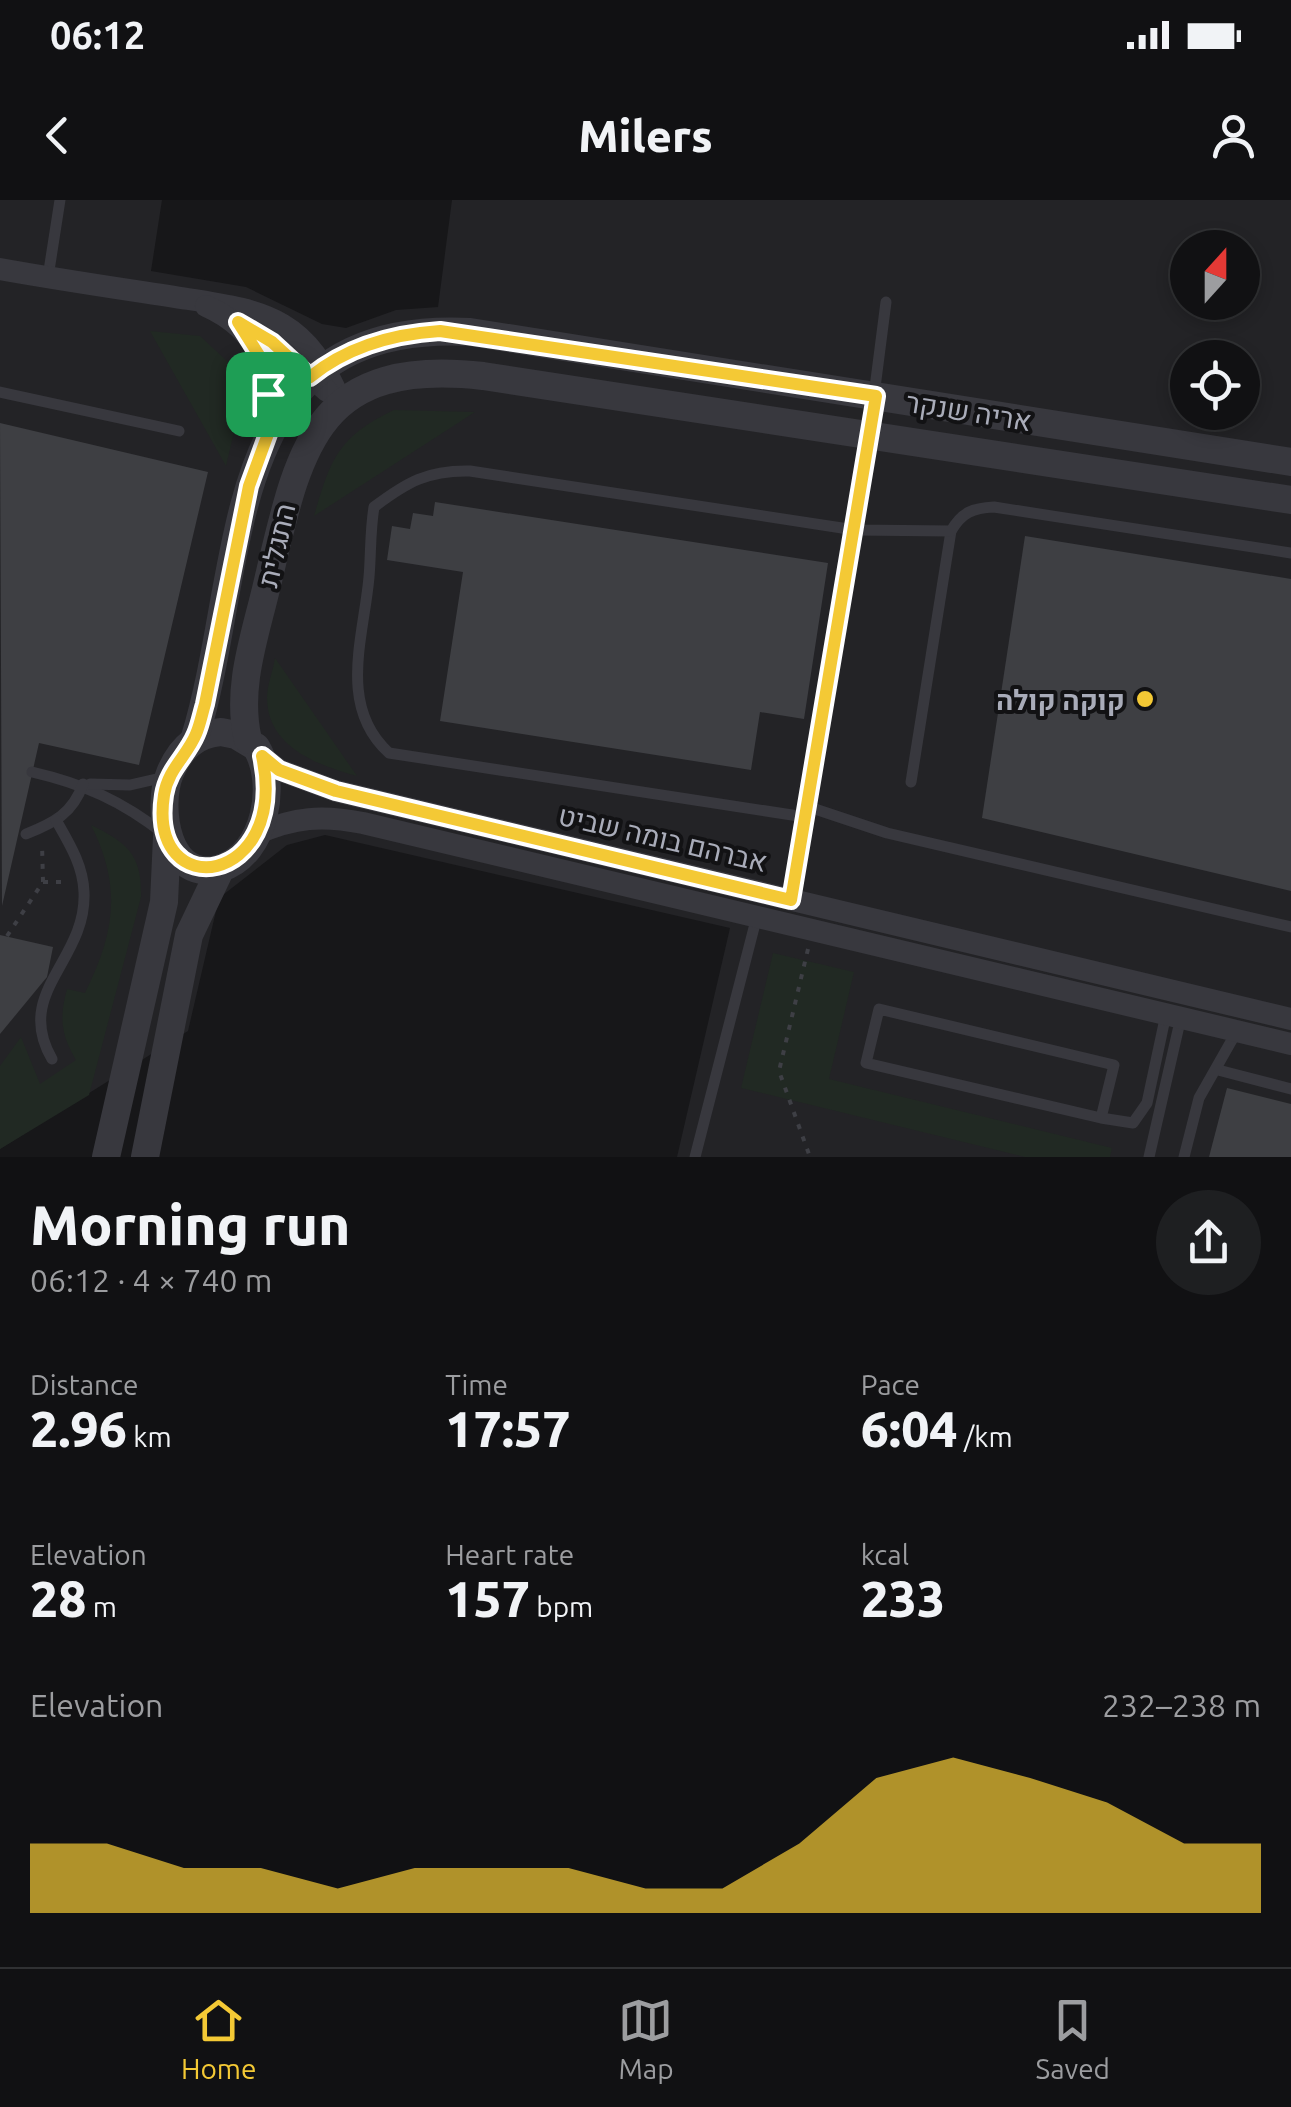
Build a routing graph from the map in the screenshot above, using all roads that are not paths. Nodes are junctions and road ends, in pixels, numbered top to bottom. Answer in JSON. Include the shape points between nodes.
{"nodes":[{"id":1,"x":60,"y":200,"type":"edge"},
{"id":2,"x":0,"y":268,"type":"edge"},
{"id":3,"x":48,"y":277,"type":"junction"},
{"id":4,"x":189,"y":299,"type":"junction"},
{"id":5,"x":886,"y":302,"type":"dead end"},
{"id":6,"x":238,"y":322,"type":"junction"},
{"id":7,"x":318,"y":370,"type":"junction"},
{"id":8,"x":375,"y":382,"type":"joint"},
{"id":9,"x":0,"y":392,"type":"edge"},
{"id":10,"x":876,"y":396,"type":"junction"},
{"id":11,"x":342,"y":402,"type":"junction"},
{"id":12,"x":179,"y":431,"type":"dead end"},
{"id":13,"x":268,"y":434,"type":"junction"},
{"id":14,"x":870,"y":434,"type":"junction"},
{"id":15,"x":1291,"y":462,"type":"edge"},
{"id":16,"x":1291,"y":500,"type":"edge"},
{"id":17,"x":854,"y":530,"type":"junction"},
{"id":18,"x":951,"y":531,"type":"junction"},
{"id":19,"x":1291,"y":552,"type":"edge"},
{"id":20,"x":195,"y":737,"type":"junction"},
{"id":21,"x":255,"y":748,"type":"junction"},
{"id":22,"x":32,"y":772,"type":"dead end"},
{"id":23,"x":169,"y":776,"type":"junction"},
{"id":24,"x":912,"y":782,"type":"dead end"},
{"id":25,"x":83,"y":784,"type":"junction"},
{"id":26,"x":806,"y":812,"type":"junction"},
{"id":27,"x":56,"y":820,"type":"junction"},
{"id":28,"x":26,"y":834,"type":"dead end"},
{"id":29,"x":256,"y":834,"type":"junction"},
{"id":30,"x":167,"y":837,"type":"junction"},
{"id":31,"x":221,"y":868,"type":"junction"},
{"id":32,"x":791,"y":900,"type":"junction"},
{"id":33,"x":757,"y":916,"type":"junction"},
{"id":34,"x":1291,"y":927,"type":"edge"},
{"id":35,"x":1174,"y":1015,"type":"junction"},
{"id":36,"x":1291,"y":1019,"type":"edge"},
{"id":37,"x":1237,"y":1031,"type":"junction"},
{"id":38,"x":1291,"y":1044,"type":"edge"},
{"id":39,"x":52,"y":1059,"type":"dead end"},
{"id":40,"x":1218,"y":1070,"type":"junction"},
{"id":41,"x":1291,"y":1088,"type":"edge"},
{"id":42,"x":1101,"y":1118,"type":"junction"},
{"id":43,"x":106,"y":1157,"type":"edge"},
{"id":44,"x":145,"y":1157,"type":"edge"},
{"id":45,"x":695,"y":1157,"type":"edge"},
{"id":46,"x":1148,"y":1157,"type":"edge"},
{"id":47,"x":1184,"y":1157,"type":"edge"}],
"edges":[{"from":1,"to":3,"type":"lane"},
{"from":2,"to":3,"type":"street"},
{"from":3,"to":4,"type":"street"},
{"from":4,"to":6,"type":"street"},
{"from":4,"to":7,"type":"street","via":[[266,315]]},
{"from":5,"to":10,"type":"lane"},
{"from":6,"to":7,"type":"street"},
{"from":6,"to":13,"type":"street","via":[[262,360]]},
{"from":7,"to":10,"type":"street","name":"אריה שנקר","via":[[396,336],[470,332]]},
{"from":7,"to":11,"type":"street"},
{"from":7,"to":13,"type":"street"},
{"from":8,"to":11,"type":"street","name":"התגלית"},
{"from":8,"to":14,"type":"street","name":"אריה שנקר","via":[[456,373]]},
{"from":9,"to":12,"type":"lane"},
{"from":10,"to":14,"type":"lane"},
{"from":10,"to":15,"type":"street","name":"אריה שנקר"},
{"from":11,"to":21,"type":"street","name":"התגלית","via":[[311,442],[285,500],[245,684]]},
{"from":13,"to":20,"type":"street","name":"התגלית","via":[[249,486]]},
{"from":14,"to":16,"type":"street","name":"אריה שנקר"},
{"from":14,"to":17,"type":"lane"},
{"from":17,"to":18,"type":"lane"},
{"from":17,"to":26,"type":"lane"},
{"from":17,"to":26,"type":"lane","via":[[470,471],[412,479],[374,508],[356,653],[359,701],[389,753]]},
{"from":18,"to":19,"type":"lane","via":[[959,517],[994,506]]},
{"from":18,"to":24,"type":"lane"},
{"from":20,"to":21,"type":"street","via":[[220,732]]},
{"from":20,"to":23,"type":"street"},
{"from":21,"to":29,"type":"street","via":[[266,792]]},
{"from":21,"to":32,"type":"street","name":"אברהם בומה שביט","via":[[279,770],[336,791]]},
{"from":22,"to":25,"type":"lane"},
{"from":23,"to":25,"type":"lane","via":[[130,786]]},
{"from":23,"to":30,"type":"street"},
{"from":25,"to":27,"type":"lane","via":[[76,804]]},
{"from":25,"to":30,"type":"lane"},
{"from":26,"to":32,"type":"lane"},
{"from":26,"to":34,"type":"lane"},
{"from":27,"to":28,"type":"lane"},
{"from":27,"to":39,"type":"lane","via":[[82,882],[79,931],[47,988],[38,1021]]},
{"from":29,"to":31,"type":"street"},
{"from":29,"to":33,"type":"street","name":"אברהם בומה שביט","via":[[292,818],[338,818]]},
{"from":30,"to":31,"type":"street","via":[[194,866]]},
{"from":30,"to":43,"type":"street","via":[[164,902]]},
{"from":31,"to":44,"type":"street","via":[[189,935]]},
{"from":32,"to":36,"type":"street","name":"אברהם בומה שביט"},
{"from":33,"to":35,"type":"street","name":"אברהם בומה שביט"},
{"from":33,"to":45,"type":"lane"},
{"from":35,"to":37,"type":"street","name":"אברהם בומה שביט"},
{"from":35,"to":42,"type":"lane","via":[[1141,1115],[1133,1124]]},
{"from":35,"to":46,"type":"lane"},
{"from":37,"to":38,"type":"street","name":"אברהם בומה שביט"},
{"from":37,"to":40,"type":"lane"},
{"from":40,"to":41,"type":"lane"},
{"from":40,"to":47,"type":"lane","via":[[1199,1098]]},
{"from":42,"to":42,"type":"lane","via":[[1114,1064],[879,1009],[866,1063]]}]}
